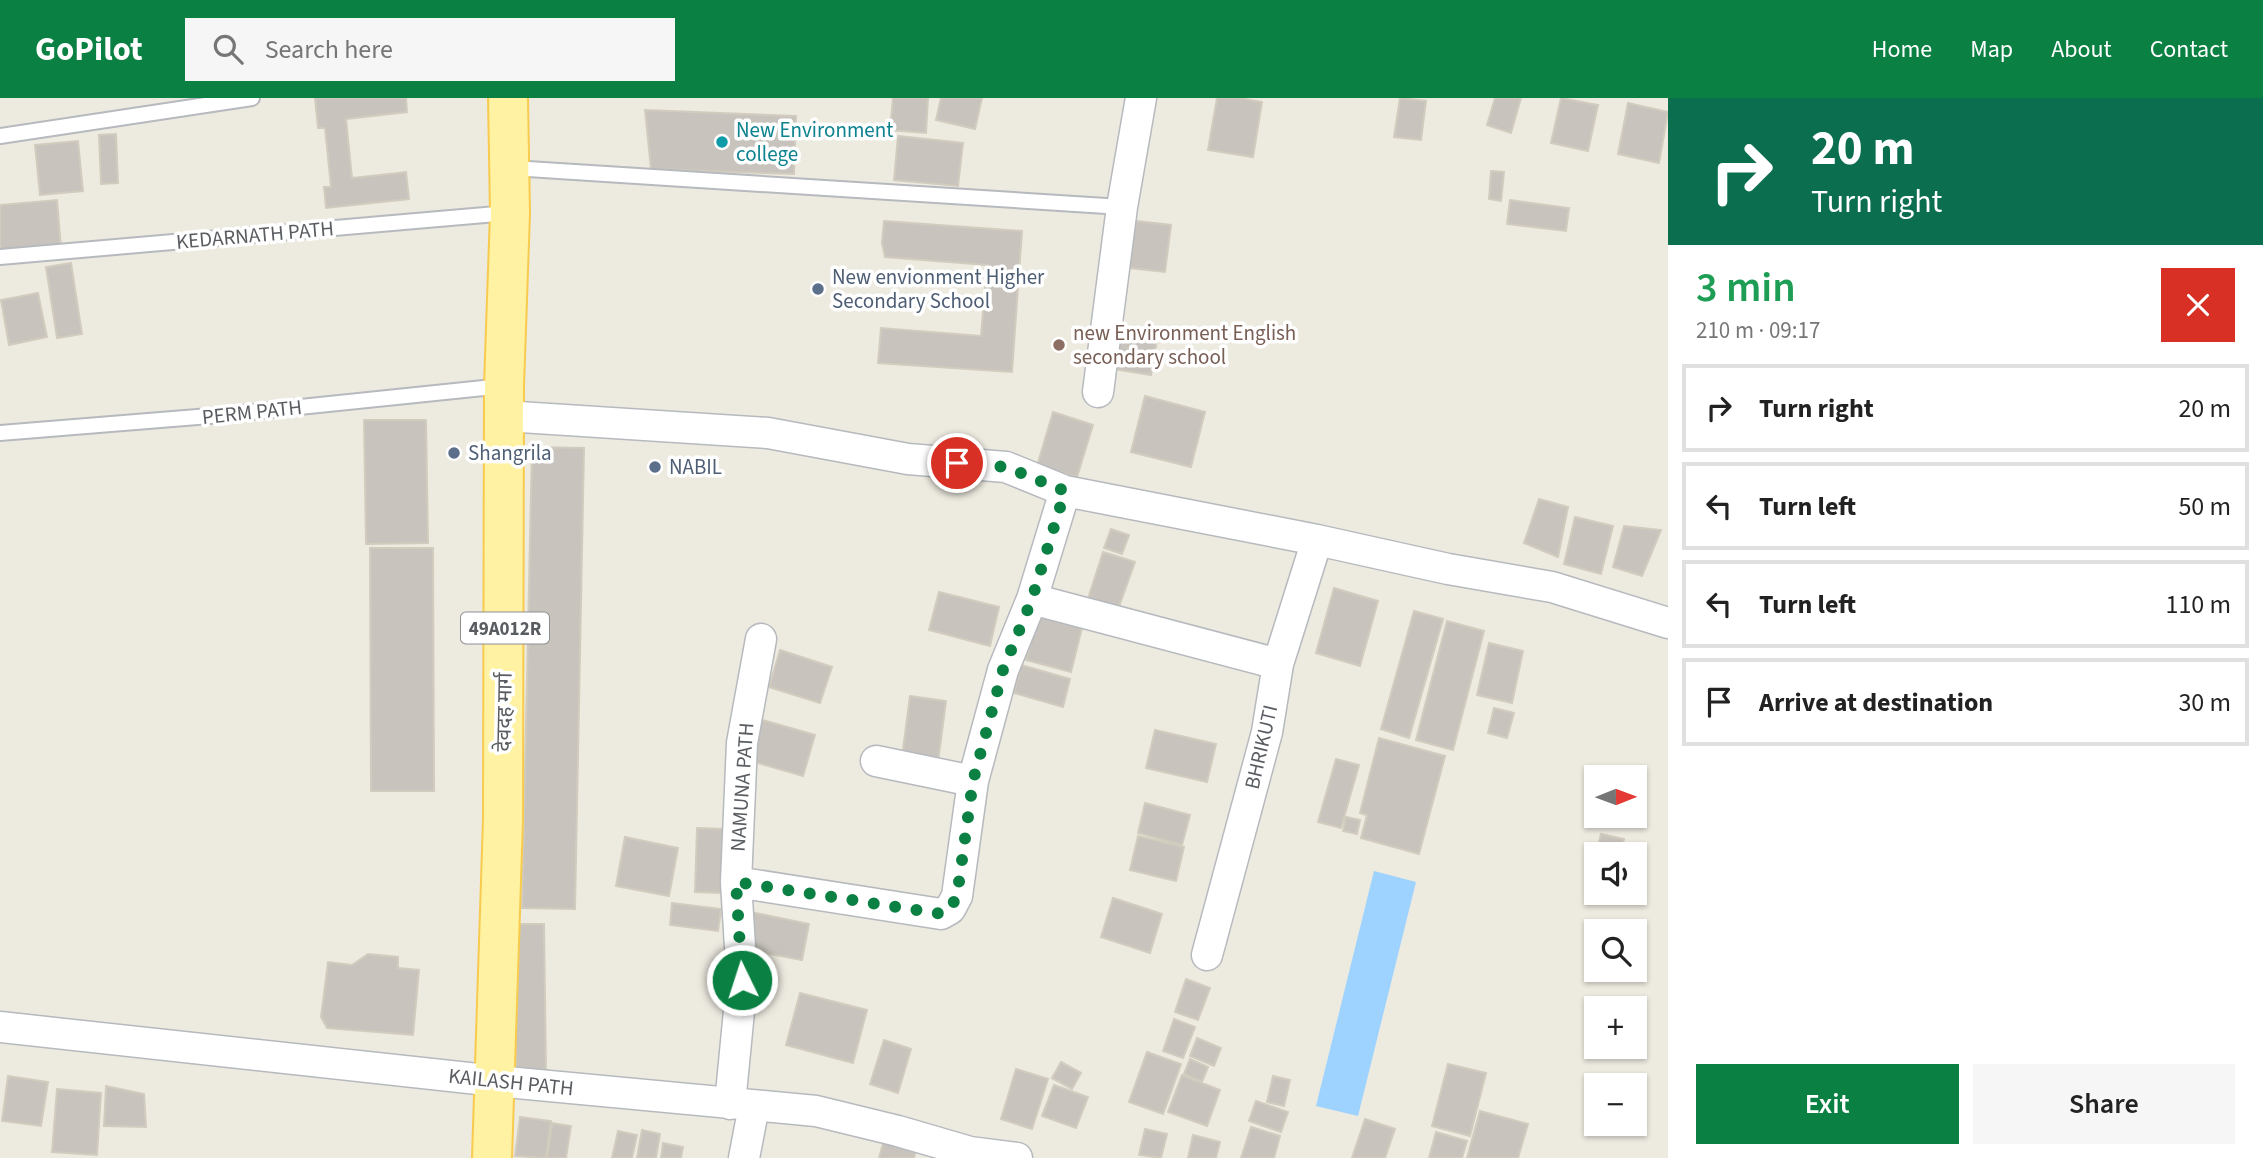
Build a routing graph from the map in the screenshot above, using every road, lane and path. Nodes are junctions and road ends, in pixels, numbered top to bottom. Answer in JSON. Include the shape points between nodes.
{"nodes":[{"id":1,"x":253,"y":98,"type":"edge"},
{"id":2,"x":508,"y":98,"type":"edge"},
{"id":3,"x":1141,"y":98,"type":"edge"},
{"id":4,"x":0,"y":136,"type":"edge"},
{"id":5,"x":509,"y":168,"type":"junction"},
{"id":6,"x":1122,"y":207,"type":"junction"},
{"id":7,"x":510,"y":213,"type":"junction"},
{"id":8,"x":0,"y":257,"type":"edge"},
{"id":9,"x":1098,"y":392,"type":"dead end"},
{"id":10,"x":505,"y":401,"type":"junction"},
{"id":11,"x":0,"y":433,"type":"edge"},
{"id":12,"x":1065,"y":491,"type":"junction"},
{"id":13,"x":1317,"y":540,"type":"junction"},
{"id":14,"x":1032,"y":599,"type":"junction"},
{"id":15,"x":1668,"y":623,"type":"edge"},
{"id":16,"x":761,"y":639,"type":"dead end"},
{"id":17,"x":1278,"y":664,"type":"junction"},
{"id":18,"x":876,"y":761,"type":"dead end"},
{"id":19,"x":973,"y":781,"type":"junction"},
{"id":20,"x":736,"y":882,"type":"junction"},
{"id":21,"x":1207,"y":955,"type":"dead end"},
{"id":22,"x":0,"y":1027,"type":"edge"},
{"id":23,"x":496,"y":1081,"type":"junction"},
{"id":24,"x":742,"y":1105,"type":"junction"},
{"id":25,"x":970,"y":1155,"type":"edge"},
{"id":26,"x":492,"y":1158,"type":"edge"},
{"id":27,"x":744,"y":1158,"type":"edge"},
{"id":28,"x":1017,"y":1158,"type":"edge"}],
"edges":[{"from":1,"to":4,"type":"lane"},
{"from":2,"to":5,"type":"main road","name":"देवदह मार्ग","number":"49A012R"},
{"from":3,"to":6,"type":"street"},
{"from":5,"to":6,"type":"lane"},
{"from":5,"to":7,"type":"main road","name":"देवदह मार्ग","number":"49A012R"},
{"from":6,"to":9,"type":"street"},
{"from":7,"to":8,"type":"lane","name":"KEDARNATH PATH"},
{"from":7,"to":10,"type":"main road","name":"देवदह मार्ग","number":"49A012R"},
{"from":10,"to":11,"type":"lane","name":"PERM PATH","via":[[222,415]]},
{"from":10,"to":12,"type":"street","via":[[768,433],[908,459],[1006,467]]},
{"from":10,"to":23,"type":"main road","name":"देवदह मार्ग","number":"49A012R","via":[[503,819]]},
{"from":12,"to":13,"type":"street"},
{"from":12,"to":14,"type":"street"},
{"from":13,"to":15,"type":"street","via":[[1552,587]]},
{"from":13,"to":17,"type":"street","name":"BHRIKUTI"},
{"from":14,"to":17,"type":"street"},
{"from":14,"to":19,"type":"street","via":[[1003,670]]},
{"from":16,"to":20,"type":"street","name":"NAMUNA PATH","via":[[742,743]]},
{"from":17,"to":21,"type":"street","name":"BHRIKUTI","via":[[1267,732]]},
{"from":18,"to":19,"type":"street"},
{"from":19,"to":20,"type":"street","via":[[957,896],[942,914]]},
{"from":20,"to":24,"type":"street","name":"NAMUNA PATH"},
{"from":22,"to":23,"type":"street","name":"KAILASH PATH"},
{"from":23,"to":24,"type":"street","name":"KAILASH PATH"},
{"from":23,"to":26,"type":"main road","name":"देवदह मार्ग","number":"49A012R"},
{"from":24,"to":25,"type":"street","name":"KAILASH PATH","via":[[816,1111]]},
{"from":24,"to":27,"type":"street","name":"NAMUNA PATH"},
{"from":25,"to":28,"type":"street","name":"KAILASH PATH"}]}
